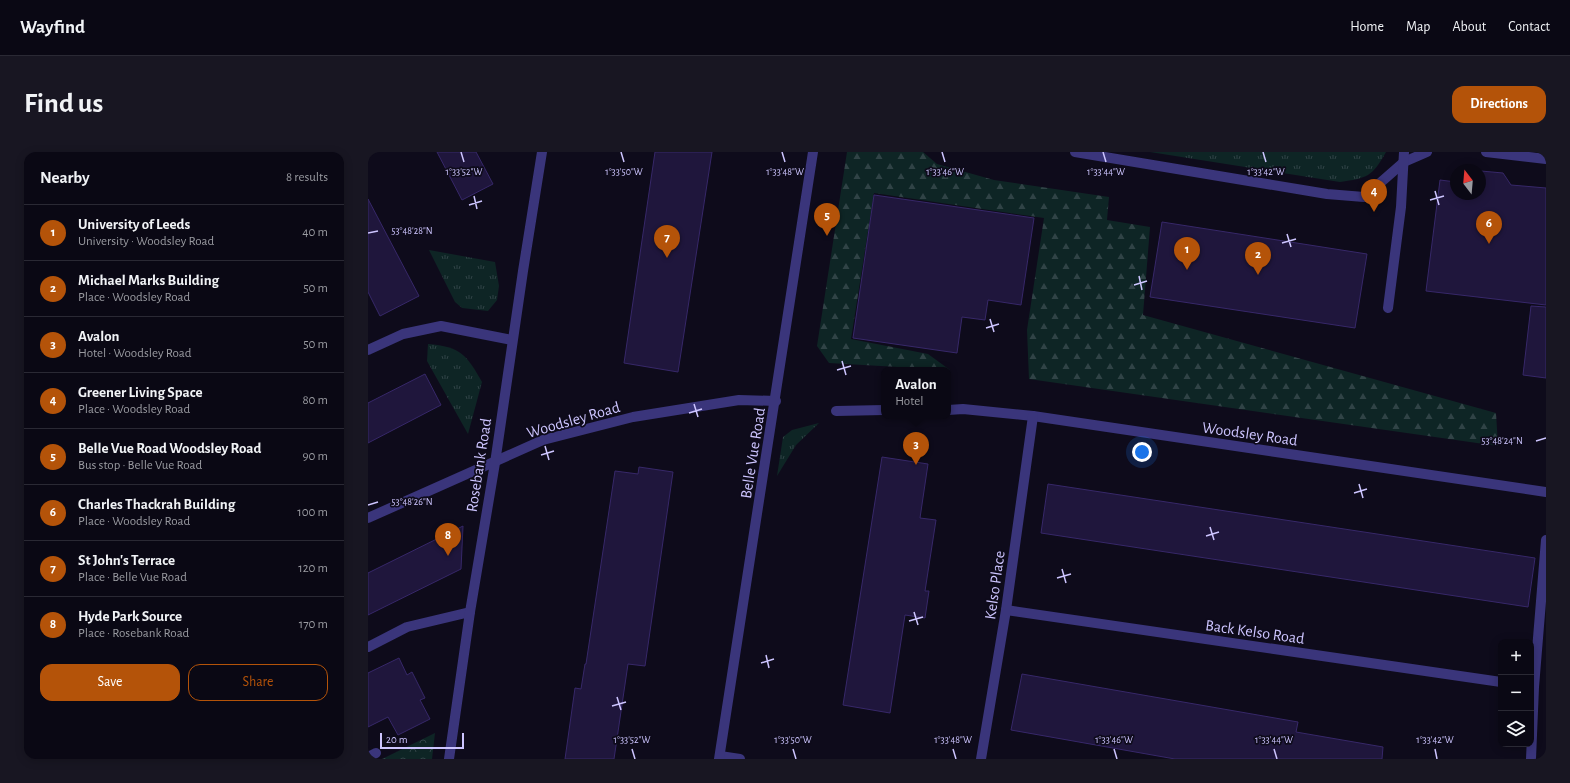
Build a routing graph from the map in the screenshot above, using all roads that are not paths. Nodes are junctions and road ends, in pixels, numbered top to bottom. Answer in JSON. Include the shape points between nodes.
{"nodes":[{"id":1,"x":542,"y":152,"type":"edge"},
{"id":2,"x":813,"y":152,"type":"edge"},
{"id":3,"x":1075,"y":152,"type":"edge"},
{"id":4,"x":1427,"y":152,"type":"edge"},
{"id":5,"x":1486,"y":152,"type":"edge"},
{"id":6,"x":1404,"y":157,"type":"edge"},
{"id":7,"x":1546,"y":159,"type":"edge"},
{"id":8,"x":1388,"y":308,"type":"dead end"},
{"id":9,"x":512,"y":340,"type":"junction"},
{"id":10,"x":368,"y":350,"type":"edge"},
{"id":11,"x":776,"y":400,"type":"junction"},
{"id":12,"x":881,"y":410,"type":"edge"},
{"id":13,"x":951,"y":410,"type":"edge"},
{"id":14,"x":836,"y":411,"type":"dead end"},
{"id":15,"x":1033,"y":416,"type":"junction"},
{"id":16,"x":495,"y":463,"type":"junction"},
{"id":17,"x":1546,"y":492,"type":"edge"},
{"id":18,"x":368,"y":518,"type":"edge"},
{"id":19,"x":1546,"y":540,"type":"edge"},
{"id":20,"x":1006,"y":610,"type":"junction"},
{"id":21,"x":470,"y":612,"type":"junction"},
{"id":22,"x":368,"y":647,"type":"edge"},
{"id":23,"x":1534,"y":676,"type":"edge"},
{"id":24,"x":1498,"y":682,"type":"edge"},
{"id":25,"x":1532,"y":711,"type":"edge"},
{"id":26,"x":720,"y":757,"type":"edge"},
{"id":27,"x":449,"y":759,"type":"edge"},
{"id":28,"x":740,"y":759,"type":"edge"},
{"id":29,"x":982,"y":759,"type":"edge"},
{"id":30,"x":1531,"y":759,"type":"edge"}],
"edges":[{"from":1,"to":9,"type":"street","name":"Rosebank Road"},
{"from":2,"to":11,"type":"street","name":"Belle Vue Road"},
{"from":3,"to":6,"type":"street","via":[[1327,194],[1364,197]]},
{"from":4,"to":6,"type":"street"},
{"from":5,"to":7,"type":"street"},
{"from":6,"to":8,"type":"street","via":[[1401,207]]},
{"from":9,"to":10,"type":"street","via":[[441,326],[403,334]]},
{"from":9,"to":16,"type":"street","name":"Rosebank Road"},
{"from":11,"to":16,"type":"street","name":"Woodsley Road","via":[[739,400],[633,417],[543,440]]},
{"from":11,"to":26,"type":"street","name":"Belle Vue Road"},
{"from":12,"to":14,"type":"street"},
{"from":13,"to":15,"type":"street","name":"Woodsley Road"},
{"from":15,"to":17,"type":"street","name":"Woodsley Road"},
{"from":15,"to":20,"type":"street","name":"Kelso Place"},
{"from":16,"to":18,"type":"street","name":"Woodsley Road"},
{"from":16,"to":21,"type":"street","name":"Rosebank Road"},
{"from":19,"to":23,"type":"street"},
{"from":20,"to":24,"type":"street","name":"Back Kelso Road"},
{"from":20,"to":29,"type":"street","name":"Kelso Place"},
{"from":21,"to":22,"type":"street","via":[[407,627]]},
{"from":21,"to":27,"type":"street","name":"Rosebank Road"},
{"from":25,"to":30,"type":"street"},
{"from":26,"to":28,"type":"street"}]}
